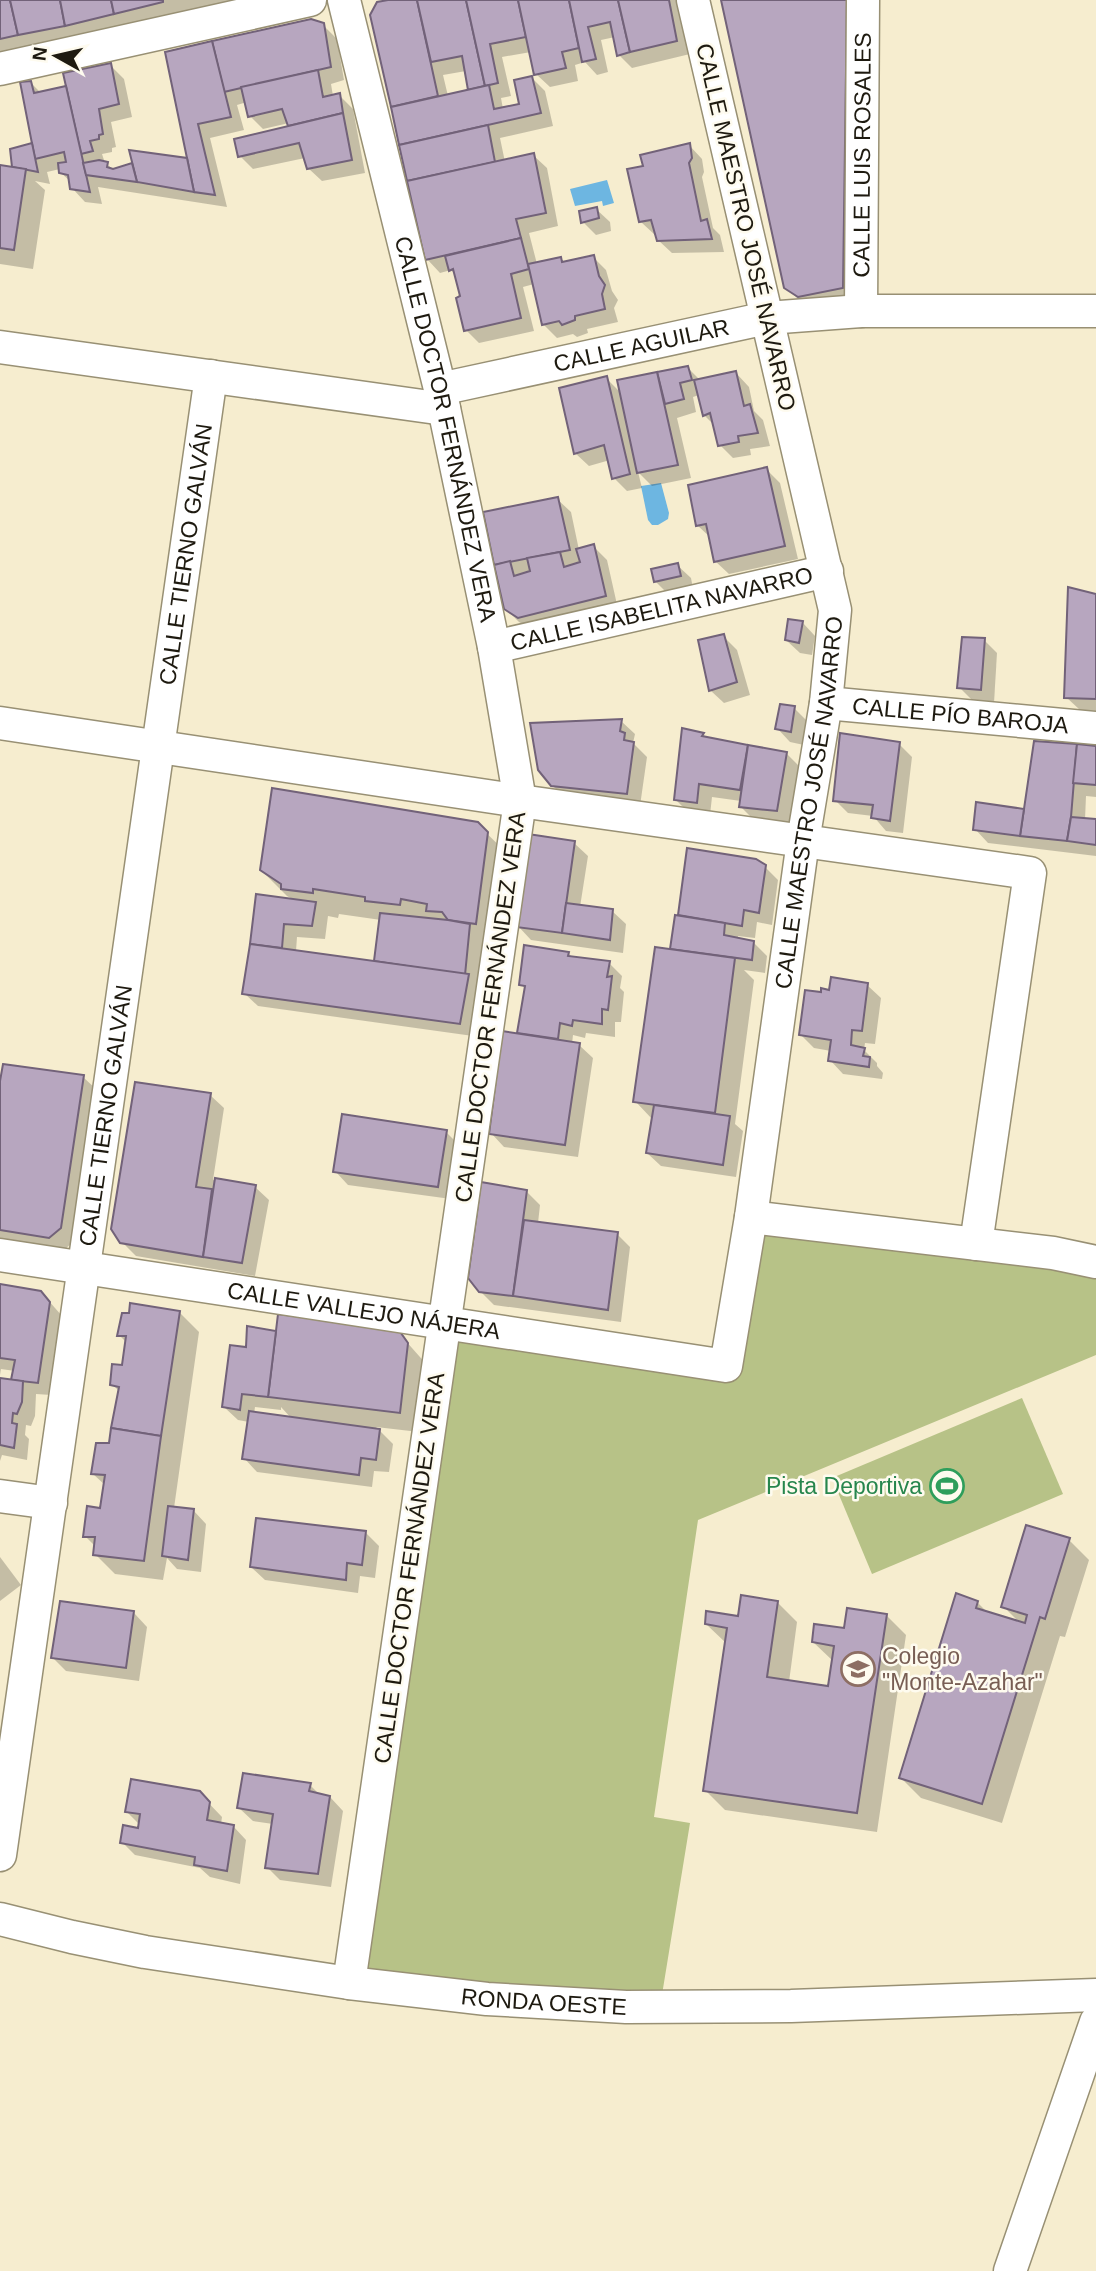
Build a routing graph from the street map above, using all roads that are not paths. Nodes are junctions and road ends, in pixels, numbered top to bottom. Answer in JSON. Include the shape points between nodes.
{"nodes":[{"id":1,"x":310,"y":0,"type":"edge"},
{"id":2,"x":344,"y":0,"type":"edge"},
{"id":3,"x":693,"y":0,"type":"edge"},
{"id":4,"x":863,"y":0,"type":"edge"},
{"id":5,"x":0,"y":69,"type":"edge"},
{"id":6,"x":861,"y":311,"type":"junction"},
{"id":7,"x":1096,"y":311,"type":"edge"},
{"id":8,"x":767,"y":318,"type":"junction"},
{"id":9,"x":1,"y":353,"type":"edge"},
{"id":10,"x":211,"y":376,"type":"junction"},
{"id":11,"x":442,"y":399,"type":"junction"},
{"id":12,"x":827,"y":571,"type":"junction"},
{"id":13,"x":494,"y":647,"type":"junction"},
{"id":14,"x":826,"y":703,"type":"junction"},
{"id":15,"x":0,"y":723,"type":"edge"},
{"id":16,"x":1096,"y":728,"type":"edge"},
{"id":17,"x":159,"y":746,"type":"junction"},
{"id":18,"x":520,"y":801,"type":"junction"},
{"id":19,"x":803,"y":841,"type":"junction"},
{"id":20,"x":751,"y":1217,"type":"junction"},
{"id":21,"x":976,"y":1244,"type":"junction"},
{"id":22,"x":0,"y":1255,"type":"edge"},
{"id":23,"x":1096,"y":1262,"type":"edge"},
{"id":24,"x":85,"y":1267,"type":"junction"},
{"id":25,"x":445,"y":1322,"type":"junction"},
{"id":26,"x":726,"y":1366,"type":"joint"},
{"id":27,"x":0,"y":1496,"type":"edge"},
{"id":28,"x":51,"y":1503,"type":"junction"},
{"id":29,"x":0,"y":1855,"type":"edge"},
{"id":30,"x":0,"y":1919,"type":"edge"},
{"id":31,"x":349,"y":1983,"type":"junction"},
{"id":32,"x":1096,"y":1995,"type":"edge"},
{"id":33,"x":1096,"y":2022,"type":"edge"},
{"id":34,"x":1010,"y":2271,"type":"edge"}],
"edges":[{"from":1,"to":5,"type":"street"},
{"from":2,"to":11,"type":"street","name":"CALLE DOCTOR FERNÁNDEZ VERA"},
{"from":3,"to":8,"type":"street","name":"CALLE MAESTRO JOSÉ NAVARRO"},
{"from":4,"to":6,"type":"street","name":"CALLE LUIS ROSALES"},
{"from":6,"to":7,"type":"street","name":"CALLE AGUILAR"},
{"from":6,"to":8,"type":"street","name":"CALLE AGUILAR"},
{"from":8,"to":11,"type":"street","name":"CALLE AGUILAR"},
{"from":8,"to":12,"type":"street","name":"CALLE MAESTRO JOSÉ NAVARRO"},
{"from":9,"to":10,"type":"street","name":"CALLE AGUILAR"},
{"from":10,"to":11,"type":"street","name":"CALLE AGUILAR"},
{"from":10,"to":17,"type":"street","name":"CALLE TIERNO GALVÁN"},
{"from":11,"to":13,"type":"street","name":"CALLE DOCTOR FERNÁNDEZ VERA"},
{"from":12,"to":13,"type":"street","name":"CALLE ISABELITA NAVARRO"},
{"from":12,"to":14,"type":"street","name":"CALLE MAESTRO JOSÉ NAVARRO","via":[[835,610]]},
{"from":13,"to":18,"type":"street","name":"CALLE DOCTOR FERNÁNDEZ VERA"},
{"from":14,"to":16,"type":"street","name":"CALLE PÍO BAROJA"},
{"from":14,"to":19,"type":"street","name":"CALLE MAESTRO JOSÉ NAVARRO"},
{"from":15,"to":17,"type":"street"},
{"from":17,"to":18,"type":"street"},
{"from":17,"to":24,"type":"street","name":"CALLE TIERNO GALVÁN"},
{"from":18,"to":19,"type":"street"},
{"from":18,"to":25,"type":"street","name":"CALLE DOCTOR FERNÁNDEZ VERA"},
{"from":19,"to":20,"type":"street","name":"CALLE MAESTRO JOSÉ NAVARRO"},
{"from":19,"to":21,"type":"street","via":[[1030,873]]},
{"from":20,"to":21,"type":"street"},
{"from":20,"to":26,"type":"street","name":"CALLE MAESTRO JOSÉ NAVARRO"},
{"from":21,"to":23,"type":"street"},
{"from":22,"to":24,"type":"street","name":"CALLE VALLEJO NÁJERA"},
{"from":24,"to":25,"type":"street","name":"CALLE VALLEJO NÁJERA"},
{"from":24,"to":28,"type":"street","name":"CALLE TIERNO GALVÁN"},
{"from":25,"to":26,"type":"street","name":"CALLE VALLEJO NÁJERA"},
{"from":25,"to":31,"type":"street","name":"CALLE DOCTOR FERNÁNDEZ VERA"},
{"from":27,"to":28,"type":"street"},
{"from":28,"to":29,"type":"street","name":"CALLE TIERNO GALVÁN"},
{"from":30,"to":31,"type":"street","name":"RONDA OESTE","via":[[145,1952]]},
{"from":31,"to":32,"type":"street","name":"RONDA OESTE","via":[[486,1999],[626,2007]]},
{"from":33,"to":34,"type":"street"}]}
